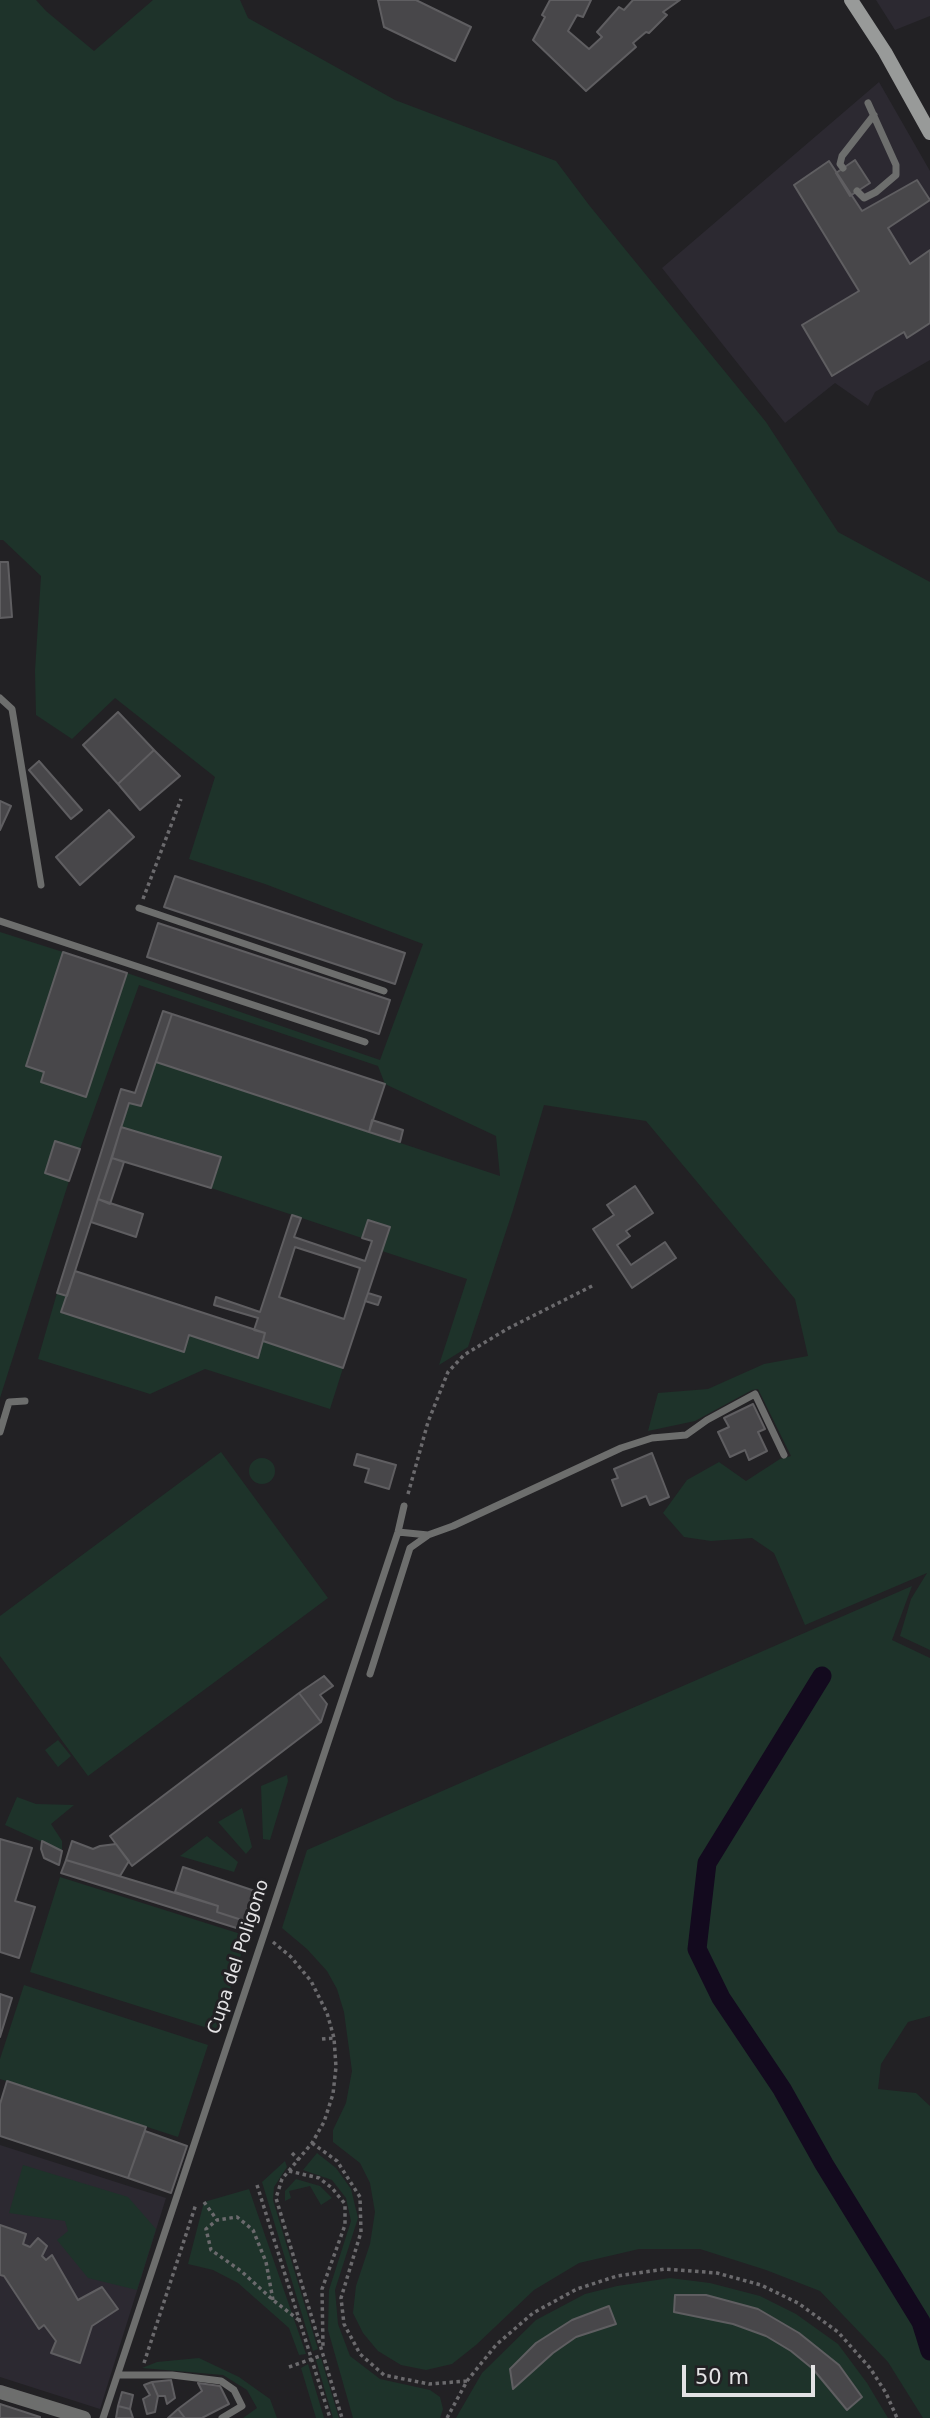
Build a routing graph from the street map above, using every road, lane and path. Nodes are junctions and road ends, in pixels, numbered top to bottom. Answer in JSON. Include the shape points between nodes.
{"nodes":[{"id":1,"x":851,"y":0,"type":"edge"},
{"id":2,"x":868,"y":103,"type":"dead end"},
{"id":3,"x":874,"y":116,"type":"junction"},
{"id":4,"x":930,"y":133,"type":"edge"},
{"id":5,"x":843,"y":169,"type":"dead end"},
{"id":6,"x":857,"y":191,"type":"dead end"},
{"id":7,"x":0,"y":698,"type":"edge"},
{"id":8,"x":181,"y":799,"type":"dead end"},
{"id":9,"x":41,"y":885,"type":"dead end"},
{"id":10,"x":139,"y":908,"type":"joint"},
{"id":11,"x":0,"y":921,"type":"edge"},
{"id":12,"x":384,"y":991,"type":"dead end"},
{"id":13,"x":365,"y":1042,"type":"dead end"},
{"id":14,"x":594,"y":1285,"type":"dead end"},
{"id":15,"x":25,"y":1401,"type":"dead end"},
{"id":16,"x":0,"y":1432,"type":"edge"},
{"id":17,"x":784,"y":1455,"type":"dead end"},
{"id":18,"x":404,"y":1506,"type":"joint"},
{"id":19,"x":398,"y":1532,"type":"junction"},
{"id":20,"x":428,"y":1535,"type":"junction"},
{"id":21,"x":370,"y":1674,"type":"dead end"},
{"id":22,"x":272,"y":1941,"type":"dead end"},
{"id":23,"x":334,"y":2038,"type":"junction"},
{"id":24,"x":322,"y":2039,"type":"dead end"},
{"id":25,"x":312,"y":2143,"type":"junction"},
{"id":26,"x":292,"y":2154,"type":"dead end"},
{"id":27,"x":299,"y":2161,"type":"junction"},
{"id":28,"x":289,"y":2171,"type":"junction"},
{"id":29,"x":257,"y":2185,"type":"dead end"},
{"id":30,"x":204,"y":2202,"type":"dead end"},
{"id":31,"x":196,"y":2204,"type":"dead end"},
{"id":32,"x":217,"y":2220,"type":"junction"},
{"id":33,"x":273,"y":2300,"type":"junction"},
{"id":34,"x":300,"y":2321,"type":"junction"},
{"id":35,"x":323,"y":2356,"type":"junction"},
{"id":36,"x":312,"y":2360,"type":"junction"},
{"id":37,"x":289,"y":2367,"type":"dead end"},
{"id":38,"x":142,"y":2368,"type":"dead end"},
{"id":39,"x":118,"y":2375,"type":"junction"},
{"id":40,"x":467,"y":2381,"type":"junction"},
{"id":41,"x":0,"y":2392,"type":"edge"},
{"id":42,"x":84,"y":2418,"type":"edge"},
{"id":43,"x":103,"y":2418,"type":"edge"},
{"id":44,"x":222,"y":2418,"type":"edge"},
{"id":45,"x":330,"y":2418,"type":"edge"},
{"id":46,"x":342,"y":2418,"type":"edge"},
{"id":47,"x":447,"y":2418,"type":"edge"},
{"id":48,"x":897,"y":2418,"type":"edge"}],
"edges":[{"from":1,"to":4,"type":"street"},
{"from":2,"to":3,"type":"lane"},
{"from":3,"to":5,"type":"lane","via":[[842,156]]},
{"from":3,"to":6,"type":"lane","via":[[896,175],[864,198]]},
{"from":7,"to":9,"type":"lane","via":[[12,709]]},
{"from":8,"to":10,"type":"path"},
{"from":10,"to":12,"type":"lane"},
{"from":11,"to":13,"type":"lane"},
{"from":14,"to":18,"type":"path","via":[[507,1329],[464,1355],[448,1372]]},
{"from":15,"to":16,"type":"lane","via":[[9,1402]]},
{"from":17,"to":20,"type":"lane","via":[[755,1394],[686,1435],[652,1438],[621,1448]]},
{"from":18,"to":19,"type":"lane","name":"Cupa del Poligono"},
{"from":19,"to":20,"type":"lane"},
{"from":19,"to":39,"type":"lane","name":"Cupa del Poligono"},
{"from":20,"to":21,"type":"lane","via":[[410,1548]]},
{"from":22,"to":23,"type":"path","via":[[311,1981]]},
{"from":23,"to":24,"type":"path"},
{"from":23,"to":25,"type":"path","via":[[333,2094]]},
{"from":25,"to":27,"type":"path"},
{"from":25,"to":40,"type":"path","via":[[337,2161],[360,2197],[361,2232],[341,2298],[344,2324],[360,2354],[384,2375],[429,2384]]},
{"from":26,"to":27,"type":"path"},
{"from":27,"to":28,"type":"path"},
{"from":28,"to":35,"type":"path","via":[[276,2198]]},
{"from":28,"to":35,"type":"path","via":[[319,2178],[345,2204],[345,2225],[322,2289]]},
{"from":29,"to":34,"type":"path"},
{"from":30,"to":32,"type":"path"},
{"from":31,"to":38,"type":"path"},
{"from":32,"to":33,"type":"path","via":[[237,2217],[253,2230],[266,2262]]},
{"from":32,"to":33,"type":"path","via":[[206,2230],[211,2250]]},
{"from":33,"to":34,"type":"path"},
{"from":34,"to":36,"type":"path"},
{"from":35,"to":36,"type":"path"},
{"from":35,"to":46,"type":"path"},
{"from":36,"to":37,"type":"path"},
{"from":36,"to":45,"type":"path"},
{"from":39,"to":43,"type":"lane","name":"Cupa del Poligono"},
{"from":39,"to":44,"type":"lane","via":[[221,2381],[234,2390],[242,2406]]},
{"from":40,"to":47,"type":"path"},
{"from":40,"to":48,"type":"path","via":[[496,2345],[534,2313],[576,2289],[617,2276],[665,2269],[717,2273],[761,2285],[798,2303],[838,2332],[870,2368]]},
{"from":41,"to":42,"type":"street"}]}
